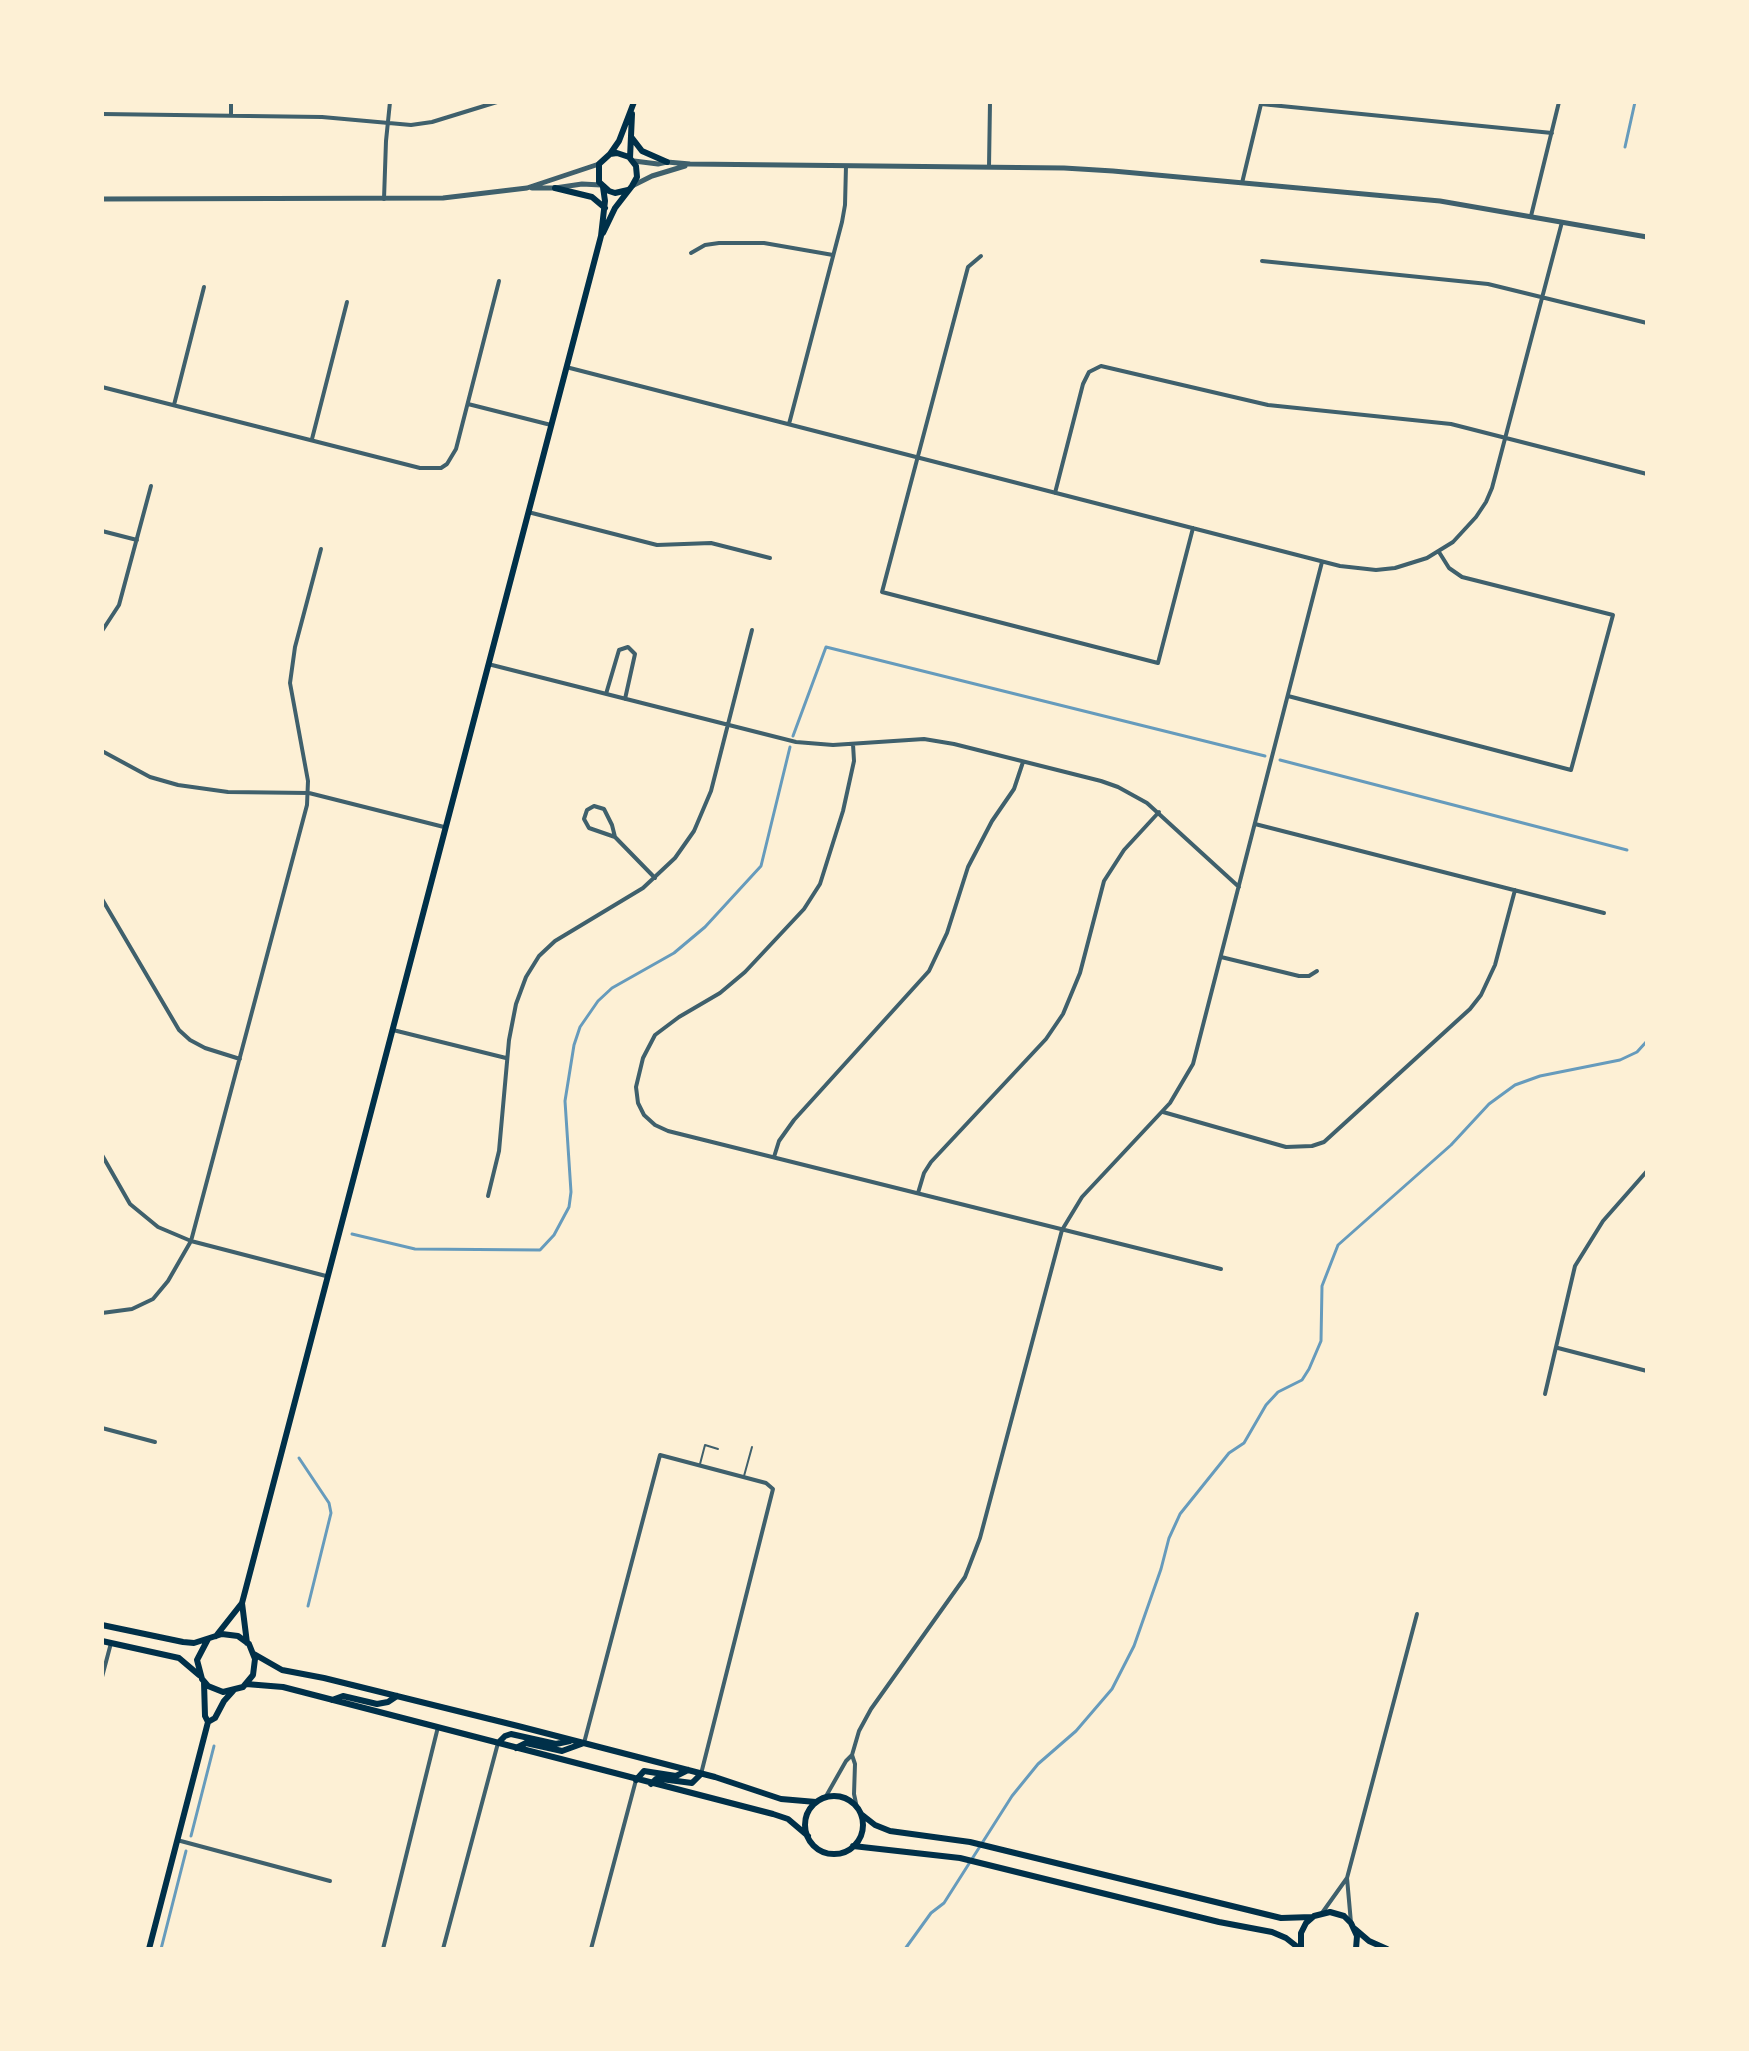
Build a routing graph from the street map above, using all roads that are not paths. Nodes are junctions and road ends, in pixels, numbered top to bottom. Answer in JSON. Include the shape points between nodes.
{"nodes":[{"id":1,"x":231,"y":102,"type":"edge"},
{"id":2,"x":390,"y":102,"type":"edge"},
{"id":3,"x":497,"y":102,"type":"edge"},
{"id":4,"x":990,"y":102,"type":"edge"},
{"id":5,"x":1559,"y":102,"type":"edge"},
{"id":6,"x":1261,"y":103,"type":"edge"},
{"id":7,"x":633,"y":104,"type":"edge"},
{"id":8,"x":102,"y":114,"type":"edge"},
{"id":9,"x":231,"y":115,"type":"junction"},
{"id":10,"x":388,"y":123,"type":"junction"},
{"id":11,"x":1552,"y":133,"type":"junction"},
{"id":12,"x":631,"y":137,"type":"junction"},
{"id":13,"x":610,"y":154,"type":"junction"},
{"id":14,"x":632,"y":159,"type":"junction"},
{"id":15,"x":667,"y":162,"type":"junction"},
{"id":16,"x":599,"y":164,"type":"junction"},
{"id":17,"x":690,"y":164,"type":"junction"},
{"id":18,"x":846,"y":166,"type":"junction"},
{"id":19,"x":989,"y":167,"type":"junction"},
{"id":20,"x":1242,"y":183,"type":"junction"},
{"id":21,"x":602,"y":186,"type":"junction"},
{"id":22,"x":527,"y":188,"type":"junction"},
{"id":23,"x":555,"y":188,"type":"junction"},
{"id":24,"x":630,"y":188,"type":"junction"},
{"id":25,"x":102,"y":199,"type":"edge"},
{"id":26,"x":384,"y":199,"type":"junction"},
{"id":27,"x":605,"y":208,"type":"junction"},
{"id":28,"x":1531,"y":216,"type":"junction"},
{"id":29,"x":1562,"y":222,"type":"junction"},
{"id":30,"x":601,"y":236,"type":"junction"},
{"id":31,"x":1647,"y":237,"type":"edge"},
{"id":32,"x":691,"y":253,"type":"dead end"},
{"id":33,"x":833,"y":255,"type":"junction"},
{"id":34,"x":981,"y":256,"type":"dead end"},
{"id":35,"x":1262,"y":261,"type":"dead end"},
{"id":36,"x":499,"y":281,"type":"dead end"},
{"id":37,"x":204,"y":287,"type":"dead end"},
{"id":38,"x":1543,"y":296,"type":"junction"},
{"id":39,"x":347,"y":302,"type":"dead end"},
{"id":40,"x":1647,"y":323,"type":"edge"},
{"id":41,"x":566,"y":367,"type":"junction"},
{"id":42,"x":102,"y":387,"type":"edge"},
{"id":43,"x":468,"y":404,"type":"junction"},
{"id":44,"x":174,"y":405,"type":"junction"},
{"id":45,"x":789,"y":424,"type":"junction"},
{"id":46,"x":551,"y":425,"type":"junction"},
{"id":47,"x":1506,"y":438,"type":"junction"},
{"id":48,"x":312,"y":440,"type":"junction"},
{"id":49,"x":918,"y":457,"type":"junction"},
{"id":50,"x":1647,"y":474,"type":"edge"},
{"id":51,"x":151,"y":486,"type":"dead end"},
{"id":52,"x":1055,"y":493,"type":"junction"},
{"id":53,"x":528,"y":512,"type":"junction"},
{"id":54,"x":1193,"y":528,"type":"junction"},
{"id":55,"x":102,"y":531,"type":"edge"},
{"id":56,"x":137,"y":540,"type":"junction"},
{"id":57,"x":321,"y":549,"type":"dead end"},
{"id":58,"x":1439,"y":552,"type":"junction"},
{"id":59,"x":770,"y":558,"type":"dead end"},
{"id":60,"x":1322,"y":562,"type":"junction"},
{"id":61,"x":752,"y":630,"type":"dead end"},
{"id":62,"x":102,"y":631,"type":"edge"},
{"id":63,"x":488,"y":664,"type":"junction"},
{"id":64,"x":606,"y":694,"type":"junction"},
{"id":65,"x":1288,"y":696,"type":"junction"},
{"id":66,"x":625,"y":699,"type":"junction"},
{"id":67,"x":728,"y":725,"type":"junction"},
{"id":68,"x":853,"y":744,"type":"junction"},
{"id":69,"x":102,"y":751,"type":"edge"},
{"id":70,"x":1023,"y":762,"type":"junction"},
{"id":71,"x":309,"y":793,"type":"junction"},
{"id":72,"x":1159,"y":812,"type":"junction"},
{"id":73,"x":1255,"y":824,"type":"junction"},
{"id":74,"x":444,"y":827,"type":"junction"},
{"id":75,"x":615,"y":837,"type":"junction"},
{"id":76,"x":655,"y":878,"type":"junction"},
{"id":77,"x":1239,"y":887,"type":"junction"},
{"id":78,"x":1515,"y":890,"type":"junction"},
{"id":79,"x":102,"y":899,"type":"edge"},
{"id":80,"x":1604,"y":913,"type":"dead end"},
{"id":81,"x":1221,"y":957,"type":"junction"},
{"id":82,"x":1317,"y":971,"type":"dead end"},
{"id":83,"x":391,"y":1029,"type":"junction"},
{"id":84,"x":506,"y":1058,"type":"junction"},
{"id":85,"x":240,"y":1059,"type":"junction"},
{"id":86,"x":1163,"y":1112,"type":"junction"},
{"id":87,"x":102,"y":1155,"type":"edge"},
{"id":88,"x":774,"y":1157,"type":"junction"},
{"id":89,"x":1647,"y":1171,"type":"edge"},
{"id":90,"x":918,"y":1193,"type":"junction"},
{"id":91,"x":488,"y":1196,"type":"dead end"},
{"id":92,"x":1062,"y":1230,"type":"junction"},
{"id":93,"x":191,"y":1241,"type":"junction"},
{"id":94,"x":1221,"y":1269,"type":"dead end"},
{"id":95,"x":326,"y":1276,"type":"junction"},
{"id":96,"x":102,"y":1313,"type":"edge"},
{"id":97,"x":1558,"y":1348,"type":"junction"},
{"id":98,"x":1647,"y":1371,"type":"edge"},
{"id":99,"x":1545,"y":1394,"type":"dead end"},
{"id":100,"x":102,"y":1428,"type":"edge"},
{"id":101,"x":155,"y":1442,"type":"dead end"},
{"id":102,"x":752,"y":1447,"type":"dead end"},
{"id":103,"x":718,"y":1449,"type":"dead end"},
{"id":104,"x":700,"y":1466,"type":"junction"},
{"id":105,"x":744,"y":1477,"type":"junction"},
{"id":106,"x":242,"y":1603,"type":"junction"},
{"id":107,"x":1417,"y":1614,"type":"dead end"},
{"id":108,"x":102,"y":1625,"type":"edge"},
{"id":109,"x":216,"y":1636,"type":"junction"},
{"id":110,"x":208,"y":1639,"type":"junction"},
{"id":111,"x":102,"y":1641,"type":"edge"},
{"id":112,"x":111,"y":1643,"type":"junction"},
{"id":113,"x":247,"y":1643,"type":"junction"},
{"id":114,"x":254,"y":1654,"type":"junction"},
{"id":115,"x":102,"y":1677,"type":"edge"},
{"id":116,"x":202,"y":1679,"type":"junction"},
{"id":117,"x":246,"y":1684,"type":"junction"},
{"id":118,"x":234,"y":1691,"type":"junction"},
{"id":119,"x":397,"y":1696,"type":"junction"},
{"id":120,"x":332,"y":1700,"type":"junction"},
{"id":121,"x":208,"y":1722,"type":"junction"},
{"id":122,"x":438,"y":1727,"type":"junction"},
{"id":123,"x":571,"y":1740,"type":"junction"},
{"id":124,"x":498,"y":1743,"type":"junction"},
{"id":125,"x":584,"y":1743,"type":"junction"},
{"id":126,"x":516,"y":1748,"type":"junction"},
{"id":127,"x":852,"y":1755,"type":"junction"},
{"id":128,"x":688,"y":1770,"type":"junction"},
{"id":129,"x":701,"y":1774,"type":"junction"},
{"id":130,"x":636,"y":1780,"type":"junction"},
{"id":131,"x":651,"y":1784,"type":"junction"},
{"id":132,"x":825,"y":1798,"type":"junction"},
{"id":133,"x":816,"y":1802,"type":"junction"},
{"id":134,"x":859,"y":1811,"type":"junction"},
{"id":135,"x":808,"y":1836,"type":"junction"},
{"id":136,"x":177,"y":1840,"type":"junction"},
{"id":137,"x":853,"y":1846,"type":"junction"},
{"id":138,"x":1347,"y":1878,"type":"junction"},
{"id":139,"x":330,"y":1881,"type":"dead end"},
{"id":140,"x":1322,"y":1913,"type":"junction"},
{"id":141,"x":1312,"y":1917,"type":"junction"},
{"id":142,"x":1353,"y":1926,"type":"junction"},
{"id":143,"x":149,"y":1949,"type":"edge"},
{"id":144,"x":383,"y":1949,"type":"edge"},
{"id":145,"x":443,"y":1949,"type":"edge"},
{"id":146,"x":591,"y":1949,"type":"edge"},
{"id":147,"x":1301,"y":1949,"type":"edge"},
{"id":148,"x":1356,"y":1949,"type":"edge"},
{"id":149,"x":1387,"y":1949,"type":"edge"}],
"edges":[{"from":1,"to":9,"type":"street"},
{"from":2,"to":10,"type":"street"},
{"from":3,"to":10,"type":"street","via":[[432,122]]},
{"from":4,"to":19,"type":"street"},
{"from":5,"to":11,"type":"street"},
{"from":6,"to":11,"type":"street"},
{"from":6,"to":20,"type":"street"},
{"from":7,"to":12,"type":"main road"},
{"from":7,"to":13,"type":"main road"},
{"from":8,"to":9,"type":"street"},
{"from":9,"to":10,"type":"street"},
{"from":10,"to":26,"type":"street"},
{"from":11,"to":28,"type":"street"},
{"from":12,"to":14,"type":"main road"},
{"from":12,"to":15,"type":"main road","via":[[642,151]]},
{"from":13,"to":14,"type":"main road"},
{"from":13,"to":16,"type":"main road"},
{"from":14,"to":15,"type":"street"},
{"from":14,"to":24,"type":"main road","via":[[637,177]]},
{"from":15,"to":17,"type":"street"},
{"from":16,"to":21,"type":"main road"},
{"from":16,"to":22,"type":"street"},
{"from":17,"to":18,"type":"street"},
{"from":17,"to":24,"type":"street"},
{"from":18,"to":19,"type":"street"},
{"from":18,"to":33,"type":"street","via":[[845,205]]},
{"from":19,"to":20,"type":"street"},
{"from":20,"to":28,"type":"street","via":[[1440,201]]},
{"from":21,"to":23,"type":"street"},
{"from":21,"to":24,"type":"main road","via":[[615,193]]},
{"from":21,"to":27,"type":"main road"},
{"from":22,"to":23,"type":"street"},
{"from":22,"to":26,"type":"street"},
{"from":23,"to":27,"type":"main road","via":[[592,197]]},
{"from":24,"to":30,"type":"main road"},
{"from":25,"to":26,"type":"street"},
{"from":27,"to":30,"type":"main road"},
{"from":28,"to":29,"type":"street"},
{"from":29,"to":31,"type":"street"},
{"from":29,"to":38,"type":"street"},
{"from":30,"to":41,"type":"main road"},
{"from":32,"to":33,"type":"street","via":[[705,245],[753,243]]},
{"from":33,"to":45,"type":"street"},
{"from":34,"to":49,"type":"street","via":[[968,267]]},
{"from":35,"to":38,"type":"street","via":[[1476,282]]},
{"from":36,"to":43,"type":"street"},
{"from":37,"to":44,"type":"street"},
{"from":38,"to":40,"type":"street"},
{"from":38,"to":47,"type":"street"},
{"from":39,"to":48,"type":"street"},
{"from":41,"to":45,"type":"street"},
{"from":41,"to":46,"type":"main road"},
{"from":42,"to":44,"type":"street"},
{"from":43,"to":46,"type":"street"},
{"from":43,"to":48,"type":"street","via":[[452,457],[441,468]]},
{"from":44,"to":48,"type":"street"},
{"from":45,"to":49,"type":"street"},
{"from":46,"to":53,"type":"main road"},
{"from":47,"to":50,"type":"street"},
{"from":47,"to":52,"type":"street","via":[[1437,421],[1257,403],[1101,366],[1089,372],[1083,384]]},
{"from":47,"to":58,"type":"street","via":[[1486,502]]},
{"from":49,"to":52,"type":"street"},
{"from":49,"to":54,"type":"street","via":[[882,592],[1158,663]]},
{"from":51,"to":56,"type":"street"},
{"from":52,"to":54,"type":"street"},
{"from":53,"to":59,"type":"street","via":[[657,545],[711,543]]},
{"from":53,"to":63,"type":"main road"},
{"from":54,"to":60,"type":"street"},
{"from":55,"to":56,"type":"street"},
{"from":56,"to":62,"type":"street","via":[[119,605]]},
{"from":57,"to":71,"type":"street","via":[[290,683]]},
{"from":58,"to":60,"type":"street","via":[[1376,570]]},
{"from":58,"to":65,"type":"street","via":[[1462,577],[1613,615],[1571,770]]},
{"from":60,"to":65,"type":"street"},
{"from":61,"to":67,"type":"street"},
{"from":63,"to":64,"type":"street"},
{"from":63,"to":74,"type":"main road"},
{"from":64,"to":66,"type":"street"},
{"from":64,"to":66,"type":"street","via":[[619,650],[628,647],[635,654]]},
{"from":65,"to":73,"type":"street"},
{"from":66,"to":67,"type":"street"},
{"from":67,"to":68,"type":"street","via":[[815,745]]},
{"from":67,"to":76,"type":"street","via":[[701,818],[684,847]]},
{"from":68,"to":70,"type":"street","via":[[924,739]]},
{"from":68,"to":88,"type":"street","via":[[854,761],[834,843],[820,884],[804,909],[732,984],[655,1035],[638,1078],[638,1103],[655,1125]]},
{"from":69,"to":71,"type":"street","via":[[150,777],[196,789]]},
{"from":70,"to":72,"type":"street","via":[[1118,787]]},
{"from":70,"to":88,"type":"street","via":[[1014,789],[968,867],[929,971],[785,1130]]},
{"from":71,"to":74,"type":"street"},
{"from":71,"to":85,"type":"street"},
{"from":72,"to":77,"type":"street"},
{"from":72,"to":90,"type":"street","via":[[1104,881],[1080,973],[1063,1014],[931,1162]]},
{"from":73,"to":77,"type":"street"},
{"from":73,"to":78,"type":"street"},
{"from":74,"to":83,"type":"main road"},
{"from":75,"to":75,"type":"street","via":[[604,809],[587,810],[589,828]]},
{"from":75,"to":76,"type":"street"},
{"from":76,"to":84,"type":"street","via":[[563,934],[539,956],[521,988]]},
{"from":77,"to":81,"type":"street"},
{"from":78,"to":80,"type":"street"},
{"from":78,"to":86,"type":"street","via":[[1495,965],[1470,1009],[1324,1142],[1286,1147]]},
{"from":79,"to":85,"type":"street","via":[[179,1030],[205,1048]]},
{"from":81,"to":82,"type":"street","via":[[1299,976]]},
{"from":81,"to":86,"type":"street","via":[[1193,1064]]},
{"from":83,"to":84,"type":"street"},
{"from":83,"to":95,"type":"main road"},
{"from":84,"to":91,"type":"street","via":[[499,1151]]},
{"from":85,"to":93,"type":"street"},
{"from":86,"to":92,"type":"street","via":[[1082,1197]]},
{"from":87,"to":93,"type":"street","via":[[130,1204],[158,1227]]},
{"from":88,"to":90,"type":"street"},
{"from":89,"to":97,"type":"street","via":[[1603,1221],[1575,1266]]},
{"from":90,"to":92,"type":"street"},
{"from":92,"to":94,"type":"street"},
{"from":92,"to":127,"type":"street","via":[[965,1577],[871,1709]]},
{"from":93,"to":95,"type":"street"},
{"from":93,"to":96,"type":"street","via":[[153,1299],[132,1309]]},
{"from":95,"to":106,"type":"main road"},
{"from":97,"to":98,"type":"street"},
{"from":97,"to":99,"type":"street"},
{"from":100,"to":101,"type":"street"},
{"from":102,"to":105,"type":"lane"},
{"from":103,"to":104,"type":"lane","via":[[705,1445]]},
{"from":104,"to":105,"type":"street"},
{"from":104,"to":125,"type":"street","via":[[660,1455]]},
{"from":105,"to":129,"type":"street","via":[[771,1485],[772,1497]]},
{"from":106,"to":109,"type":"main road"},
{"from":106,"to":113,"type":"main road"},
{"from":107,"to":138,"type":"street"},
{"from":108,"to":110,"type":"main road","via":[[183,1642]]},
{"from":109,"to":110,"type":"main road"},
{"from":109,"to":113,"type":"main road","via":[[233,1635]]},
{"from":110,"to":116,"type":"main road","via":[[197,1660]]},
{"from":111,"to":112,"type":"main road"},
{"from":112,"to":115,"type":"street"},
{"from":112,"to":116,"type":"main road","via":[[179,1658]]},
{"from":113,"to":114,"type":"main road"},
{"from":114,"to":117,"type":"main road","via":[[254,1670]]},
{"from":114,"to":119,"type":"main road","via":[[282,1670]]},
{"from":116,"to":118,"type":"main road","via":[[217,1691]]},
{"from":116,"to":121,"type":"main road"},
{"from":117,"to":118,"type":"main road"},
{"from":117,"to":120,"type":"main road"},
{"from":118,"to":121,"type":"main road"},
{"from":119,"to":120,"type":"main road","via":[[377,1704],[343,1696]]},
{"from":119,"to":123,"type":"main road"},
{"from":120,"to":122,"type":"main road"},
{"from":121,"to":136,"type":"main road"},
{"from":122,"to":124,"type":"main road"},
{"from":122,"to":144,"type":"street"},
{"from":123,"to":124,"type":"main road","via":[[556,1744],[511,1734]]},
{"from":123,"to":125,"type":"main road"},
{"from":124,"to":126,"type":"main road"},
{"from":124,"to":145,"type":"street"},
{"from":125,"to":126,"type":"main road","via":[[562,1751],[526,1743]]},
{"from":125,"to":128,"type":"main road"},
{"from":126,"to":130,"type":"main road"},
{"from":127,"to":132,"type":"street"},
{"from":127,"to":134,"type":"street"},
{"from":128,"to":129,"type":"main road"},
{"from":128,"to":130,"type":"main road","via":[[676,1776],[644,1771]]},
{"from":129,"to":131,"type":"main road","via":[[692,1783],[656,1779]]},
{"from":129,"to":133,"type":"main road","via":[[781,1799]]},
{"from":130,"to":131,"type":"main road"},
{"from":130,"to":146,"type":"street"},
{"from":131,"to":135,"type":"main road","via":[[780,1816]]},
{"from":132,"to":133,"type":"main road"},
{"from":132,"to":134,"type":"main road","via":[[841,1797]]},
{"from":133,"to":135,"type":"main road","via":[[806,1821]]},
{"from":134,"to":137,"type":"main road","via":[[862,1831]]},
{"from":134,"to":141,"type":"main road","via":[[890,1831],[970,1842],[1281,1918]]},
{"from":135,"to":137,"type":"main road","via":[[826,1852],[841,1853]]},
{"from":136,"to":139,"type":"street"},
{"from":136,"to":143,"type":"main road"},
{"from":137,"to":147,"type":"main road","via":[[960,1858],[1272,1932]]},
{"from":138,"to":140,"type":"street"},
{"from":138,"to":142,"type":"street"},
{"from":140,"to":141,"type":"main road"},
{"from":140,"to":142,"type":"main road","via":[[1340,1914]]},
{"from":141,"to":147,"type":"main road","via":[[1301,1933]]},
{"from":142,"to":148,"type":"main road"},
{"from":142,"to":149,"type":"main road"}]}
